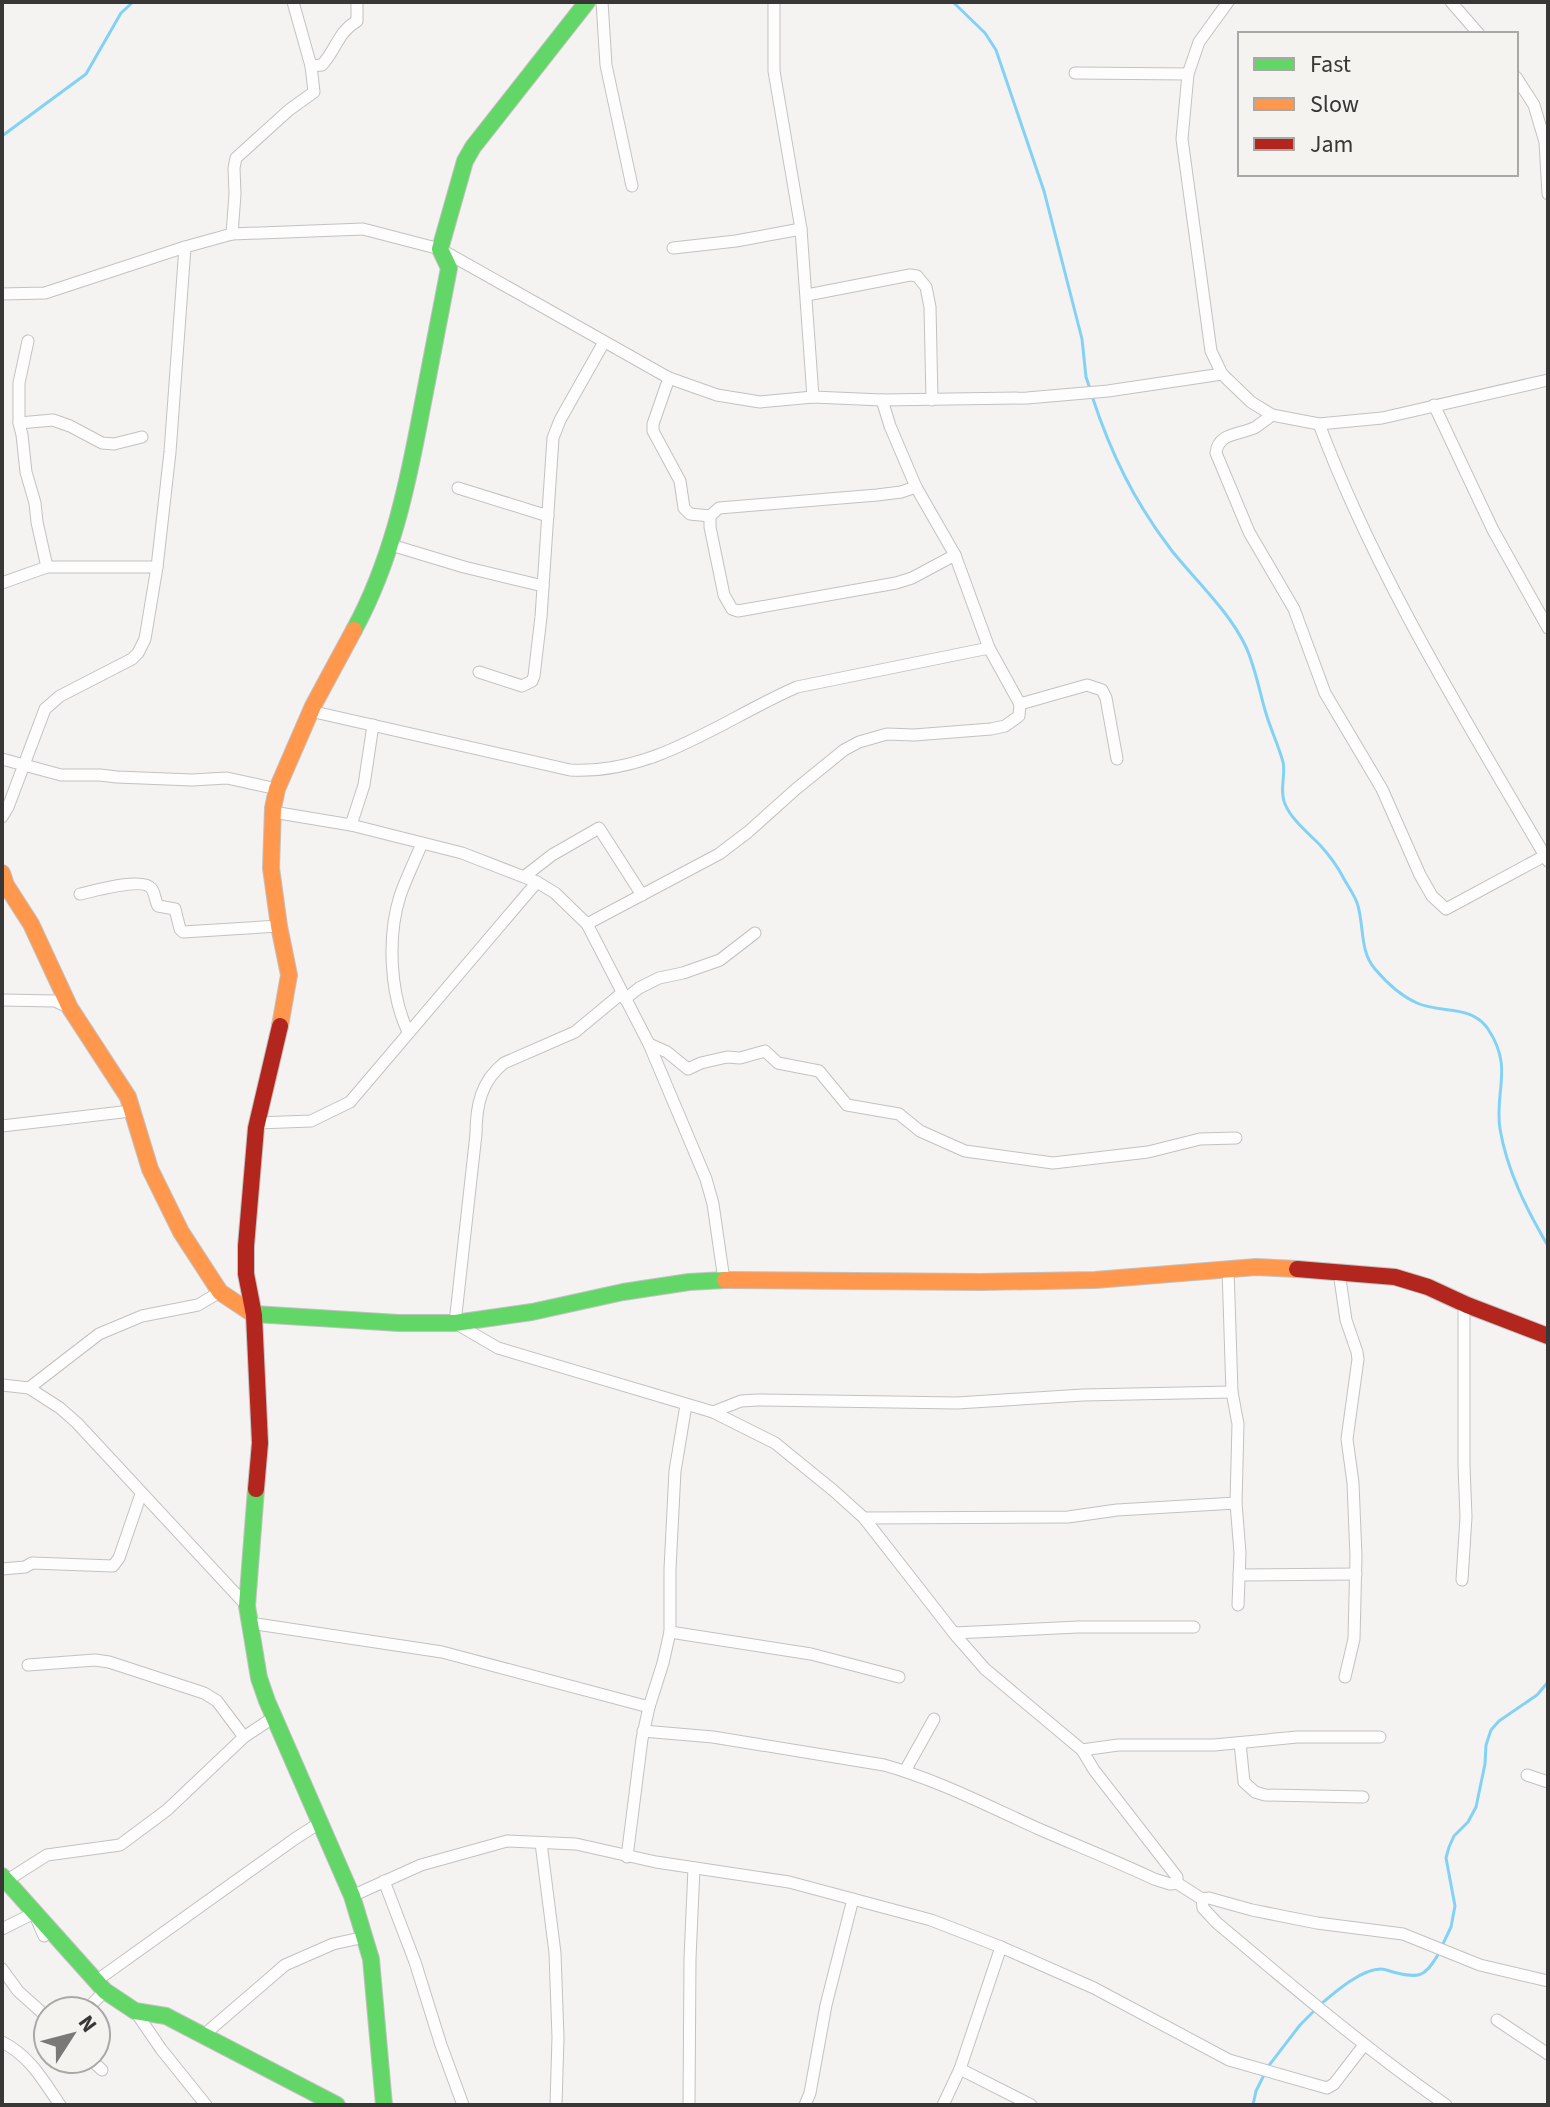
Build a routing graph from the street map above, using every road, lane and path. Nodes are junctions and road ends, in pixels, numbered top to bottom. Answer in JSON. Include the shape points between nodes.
{"nodes":[{"id":1,"x":293,"y":2,"type":"edge"},
{"id":2,"x":357,"y":2,"type":"edge"},
{"id":3,"x":587,"y":2,"type":"edge"},
{"id":4,"x":602,"y":2,"type":"edge"},
{"id":5,"x":774,"y":2,"type":"edge"},
{"id":6,"x":1228,"y":2,"type":"edge"},
{"id":7,"x":1451,"y":2,"type":"edge"},
{"id":8,"x":1477,"y":32,"type":"edge"},
{"id":9,"x":311,"y":66,"type":"junction"},
{"id":10,"x":1075,"y":73,"type":"dead end"},
{"id":11,"x":1188,"y":74,"type":"junction"},
{"id":12,"x":1518,"y":80,"type":"edge"},
{"id":13,"x":632,"y":186,"type":"dead end"},
{"id":14,"x":1548,"y":194,"type":"edge"},
{"id":15,"x":801,"y":229,"type":"junction"},
{"id":16,"x":232,"y":234,"type":"junction"},
{"id":17,"x":185,"y":247,"type":"junction"},
{"id":18,"x":673,"y":248,"type":"dead end"},
{"id":19,"x":440,"y":249,"type":"junction"},
{"id":20,"x":2,"y":294,"type":"edge"},
{"id":21,"x":807,"y":295,"type":"junction"},
{"id":22,"x":28,"y":341,"type":"dead end"},
{"id":23,"x":604,"y":342,"type":"junction"},
{"id":24,"x":1222,"y":374,"type":"junction"},
{"id":25,"x":669,"y":378,"type":"junction"},
{"id":26,"x":1548,"y":380,"type":"edge"},
{"id":27,"x":813,"y":397,"type":"junction"},
{"id":28,"x":882,"y":400,"type":"junction"},
{"id":29,"x":932,"y":400,"type":"junction"},
{"id":30,"x":1434,"y":405,"type":"junction"},
{"id":31,"x":1272,"y":415,"type":"junction"},
{"id":32,"x":19,"y":423,"type":"junction"},
{"id":33,"x":1319,"y":424,"type":"junction"},
{"id":34,"x":142,"y":437,"type":"dead end"},
{"id":35,"x":916,"y":487,"type":"junction"},
{"id":36,"x":458,"y":488,"type":"dead end"},
{"id":37,"x":548,"y":516,"type":"junction"},
{"id":38,"x":710,"y":516,"type":"junction"},
{"id":39,"x":391,"y":545,"type":"junction"},
{"id":40,"x":955,"y":555,"type":"junction"},
{"id":41,"x":47,"y":567,"type":"junction"},
{"id":42,"x":157,"y":567,"type":"junction"},
{"id":43,"x":2,"y":583,"type":"edge"},
{"id":44,"x":543,"y":586,"type":"junction"},
{"id":45,"x":1548,"y":628,"type":"edge"},
{"id":46,"x":989,"y":648,"type":"junction"},
{"id":47,"x":479,"y":672,"type":"dead end"},
{"id":48,"x":1020,"y":704,"type":"junction"},
{"id":49,"x":310,"y":711,"type":"junction"},
{"id":50,"x":373,"y":725,"type":"junction"},
{"id":51,"x":2,"y":759,"type":"edge"},
{"id":52,"x":1117,"y":759,"type":"dead end"},
{"id":53,"x":24,"y":767,"type":"junction"},
{"id":54,"x":277,"y":789,"type":"junction"},
{"id":55,"x":273,"y":812,"type":"junction"},
{"id":56,"x":2,"y":817,"type":"edge"},
{"id":57,"x":351,"y":825,"type":"junction"},
{"id":58,"x":422,"y":843,"type":"junction"},
{"id":59,"x":1547,"y":857,"type":"edge"},
{"id":60,"x":2,"y":873,"type":"edge"},
{"id":61,"x":525,"y":876,"type":"junction"},
{"id":62,"x":537,"y":882,"type":"junction"},
{"id":63,"x":80,"y":894,"type":"dead end"},
{"id":64,"x":642,"y":895,"type":"junction"},
{"id":65,"x":587,"y":924,"type":"junction"},
{"id":66,"x":279,"y":926,"type":"junction"},
{"id":67,"x":755,"y":933,"type":"dead end"},
{"id":68,"x":623,"y":996,"type":"junction"},
{"id":69,"x":2,"y":1000,"type":"edge"},
{"id":70,"x":70,"y":1008,"type":"junction"},
{"id":71,"x":408,"y":1032,"type":"junction"},
{"id":72,"x":649,"y":1044,"type":"junction"},
{"id":73,"x":131,"y":1111,"type":"junction"},
{"id":74,"x":257,"y":1123,"type":"junction"},
{"id":75,"x":2,"y":1126,"type":"edge"},
{"id":76,"x":1236,"y":1138,"type":"dead end"},
{"id":77,"x":1228,"y":1269,"type":"junction"},
{"id":78,"x":1339,"y":1272,"type":"junction"},
{"id":79,"x":724,"y":1280,"type":"junction"},
{"id":80,"x":220,"y":1292,"type":"junction"},
{"id":81,"x":1464,"y":1303,"type":"junction"},
{"id":82,"x":254,"y":1315,"type":"junction"},
{"id":83,"x":455,"y":1323,"type":"junction"},
{"id":84,"x":1548,"y":1336,"type":"edge"},
{"id":85,"x":2,"y":1385,"type":"edge"},
{"id":86,"x":29,"y":1388,"type":"junction"},
{"id":87,"x":1232,"y":1392,"type":"junction"},
{"id":88,"x":686,"y":1405,"type":"junction"},
{"id":89,"x":713,"y":1412,"type":"junction"},
{"id":90,"x":141,"y":1494,"type":"junction"},
{"id":91,"x":1236,"y":1503,"type":"junction"},
{"id":92,"x":864,"y":1518,"type":"junction"},
{"id":93,"x":2,"y":1569,"type":"edge"},
{"id":94,"x":1356,"y":1574,"type":"junction"},
{"id":95,"x":1239,"y":1575,"type":"junction"},
{"id":96,"x":1462,"y":1580,"type":"dead end"},
{"id":97,"x":1238,"y":1605,"type":"dead end"},
{"id":98,"x":247,"y":1606,"type":"junction"},
{"id":99,"x":250,"y":1623,"type":"junction"},
{"id":100,"x":1194,"y":1627,"type":"dead end"},
{"id":101,"x":670,"y":1632,"type":"junction"},
{"id":102,"x":954,"y":1633,"type":"junction"},
{"id":103,"x":28,"y":1665,"type":"dead end"},
{"id":104,"x":899,"y":1677,"type":"dead end"},
{"id":105,"x":1345,"y":1677,"type":"dead end"},
{"id":106,"x":649,"y":1707,"type":"junction"},
{"id":107,"x":274,"y":1717,"type":"junction"},
{"id":108,"x":934,"y":1719,"type":"dead end"},
{"id":109,"x":643,"y":1731,"type":"junction"},
{"id":110,"x":244,"y":1737,"type":"junction"},
{"id":111,"x":1380,"y":1737,"type":"dead end"},
{"id":112,"x":1240,"y":1743,"type":"junction"},
{"id":113,"x":1082,"y":1750,"type":"junction"},
{"id":114,"x":905,"y":1771,"type":"junction"},
{"id":115,"x":1527,"y":1775,"type":"dead end"},
{"id":116,"x":1548,"y":1782,"type":"edge"},
{"id":117,"x":1363,"y":1797,"type":"dead end"},
{"id":118,"x":321,"y":1822,"type":"junction"},
{"id":119,"x":541,"y":1843,"type":"junction"},
{"id":120,"x":627,"y":1857,"type":"junction"},
{"id":121,"x":694,"y":1868,"type":"junction"},
{"id":122,"x":4,"y":1879,"type":"edge"},
{"id":123,"x":384,"y":1881,"type":"junction"},
{"id":124,"x":1177,"y":1883,"type":"junction"},
{"id":125,"x":352,"y":1896,"type":"junction"},
{"id":126,"x":853,"y":1899,"type":"junction"},
{"id":127,"x":1202,"y":1899,"type":"junction"},
{"id":128,"x":34,"y":1913,"type":"junction"},
{"id":129,"x":2,"y":1929,"type":"edge"},
{"id":130,"x":44,"y":1936,"type":"dead end"},
{"id":131,"x":365,"y":1937,"type":"junction"},
{"id":132,"x":1001,"y":1947,"type":"junction"},
{"id":133,"x":2,"y":1969,"type":"edge"},
{"id":134,"x":1548,"y":1981,"type":"edge"},
{"id":135,"x":101,"y":1986,"type":"junction"},
{"id":136,"x":95,"y":1995,"type":"edge"},
{"id":137,"x":32,"y":2004,"type":"edge"},
{"id":138,"x":135,"y":2011,"type":"junction"},
{"id":139,"x":1497,"y":2020,"type":"dead end"},
{"id":140,"x":205,"y":2034,"type":"junction"},
{"id":141,"x":2,"y":2042,"type":"edge"},
{"id":142,"x":1364,"y":2045,"type":"junction"},
{"id":143,"x":1548,"y":2054,"type":"edge"},
{"id":144,"x":960,"y":2069,"type":"junction"},
{"id":145,"x":60,"y":2105,"type":"edge"},
{"id":146,"x":206,"y":2105,"type":"edge"},
{"id":147,"x":337,"y":2105,"type":"edge"},
{"id":148,"x":384,"y":2105,"type":"edge"},
{"id":149,"x":463,"y":2105,"type":"edge"},
{"id":150,"x":556,"y":2105,"type":"edge"},
{"id":151,"x":689,"y":2105,"type":"edge"},
{"id":152,"x":805,"y":2105,"type":"edge"},
{"id":153,"x":943,"y":2105,"type":"edge"},
{"id":154,"x":1031,"y":2105,"type":"edge"},
{"id":155,"x":1446,"y":2105,"type":"edge"}],
"edges":[{"from":1,"to":9,"type":"street"},
{"from":2,"to":9,"type":"street","via":[[357,21],[346,27],[322,65]]},
{"from":3,"to":19,"type":"street","via":[[473,147]]},
{"from":4,"to":13,"type":"street","via":[[606,65]]},
{"from":5,"to":15,"type":"street","via":[[774,71]]},
{"from":6,"to":11,"type":"street","via":[[1199,42]]},
{"from":7,"to":8,"type":"street"},
{"from":9,"to":16,"type":"street","via":[[314,92],[236,158]]},
{"from":10,"to":11,"type":"street"},
{"from":11,"to":24,"type":"street","via":[[1182,139],[1211,351]]},
{"from":12,"to":14,"type":"street","via":[[1534,105],[1545,142]]},
{"from":15,"to":18,"type":"street"},
{"from":15,"to":21,"type":"street"},
{"from":16,"to":17,"type":"street"},
{"from":16,"to":19,"type":"street","via":[[363,229]]},
{"from":17,"to":20,"type":"street","via":[[45,293]]},
{"from":17,"to":42,"type":"street"},
{"from":19,"to":23,"type":"street"},
{"from":19,"to":39,"type":"street","via":[[449,268]]},
{"from":21,"to":27,"type":"street"},
{"from":21,"to":29,"type":"street","via":[[917,276],[926,287],[930,307]]},
{"from":22,"to":32,"type":"street","via":[[19,383]]},
{"from":23,"to":25,"type":"street"},
{"from":23,"to":37,"type":"street","via":[[553,438]]},
{"from":24,"to":29,"type":"street","via":[[1108,391]]},
{"from":24,"to":31,"type":"street"},
{"from":25,"to":27,"type":"street","via":[[717,395],[760,402]]},
{"from":25,"to":38,"type":"street","via":[[653,431],[680,481],[684,508]]},
{"from":26,"to":30,"type":"street"},
{"from":27,"to":28,"type":"street"},
{"from":28,"to":29,"type":"street"},
{"from":28,"to":35,"type":"street"},
{"from":30,"to":33,"type":"street","via":[[1382,418]]},
{"from":30,"to":45,"type":"street","via":[[1493,530]]},
{"from":31,"to":33,"type":"street"},
{"from":31,"to":59,"type":"street","via":[[1223,438],[1216,453],[1249,532],[1294,609],[1325,693],[1382,789],[1432,896],[1446,909]]},
{"from":32,"to":34,"type":"street","via":[[53,420],[102,443]]},
{"from":32,"to":41,"type":"street"},
{"from":33,"to":59,"type":"street","via":[[1389,583]]},
{"from":35,"to":38,"type":"street","via":[[719,508]]},
{"from":35,"to":40,"type":"street"},
{"from":36,"to":37,"type":"street"},
{"from":37,"to":44,"type":"street"},
{"from":38,"to":40,"type":"street","via":[[724,595],[738,611],[896,583]]},
{"from":39,"to":44,"type":"street"},
{"from":39,"to":49,"type":"street","via":[[370,601]]},
{"from":40,"to":46,"type":"street"},
{"from":41,"to":42,"type":"street"},
{"from":41,"to":43,"type":"street"},
{"from":42,"to":53,"type":"street","via":[[138,653],[45,709]]},
{"from":44,"to":47,"type":"street","via":[[532,681],[522,686]]},
{"from":46,"to":48,"type":"street"},
{"from":46,"to":50,"type":"street","via":[[797,687],[698,739],[651,758],[590,772]]},
{"from":48,"to":52,"type":"street","via":[[1087,685],[1102,690]]},
{"from":48,"to":64,"type":"street","via":[[1015,720],[1005,726],[887,734],[859,742],[734,844]]},
{"from":49,"to":50,"type":"street"},
{"from":49,"to":54,"type":"street"},
{"from":50,"to":57,"type":"street","via":[[364,785]]},
{"from":51,"to":53,"type":"street"},
{"from":53,"to":54,"type":"street","via":[[61,775],[227,778]]},
{"from":53,"to":56,"type":"street"},
{"from":54,"to":55,"type":"street"},
{"from":55,"to":57,"type":"street"},
{"from":55,"to":66,"type":"street","via":[[271,868]]},
{"from":57,"to":58,"type":"street"},
{"from":58,"to":61,"type":"street"},
{"from":58,"to":71,"type":"street","via":[[400,897],[393,939],[393,986]]},
{"from":60,"to":70,"type":"street"},
{"from":61,"to":62,"type":"street"},
{"from":61,"to":64,"type":"street","via":[[599,828]]},
{"from":62,"to":65,"type":"street"},
{"from":62,"to":71,"type":"street"},
{"from":63,"to":66,"type":"street","via":[[143,883],[153,890],[158,906],[175,909],[183,932]]},
{"from":64,"to":65,"type":"street"},
{"from":65,"to":68,"type":"street"},
{"from":66,"to":74,"type":"street","via":[[289,975]]},
{"from":67,"to":68,"type":"street","via":[[720,960],[659,978]]},
{"from":68,"to":72,"type":"street"},
{"from":68,"to":83,"type":"street","via":[[575,1032],[504,1063],[486,1084],[476,1110]]},
{"from":69,"to":70,"type":"street","via":[[55,1001]]},
{"from":70,"to":73,"type":"street","via":[[116,1076]]},
{"from":71,"to":74,"type":"street","via":[[350,1102],[311,1121]]},
{"from":72,"to":76,"type":"street","via":[[688,1069],[765,1051],[778,1063],[819,1071],[847,1105],[899,1114],[920,1131],[965,1151],[1053,1163]]},
{"from":72,"to":79,"type":"street","via":[[706,1179]]},
{"from":73,"to":75,"type":"street"},
{"from":73,"to":80,"type":"street","via":[[163,1197]]},
{"from":74,"to":82,"type":"street","via":[[246,1246]]},
{"from":77,"to":78,"type":"street"},
{"from":77,"to":79,"type":"street","via":[[1095,1280]]},
{"from":77,"to":87,"type":"street"},
{"from":78,"to":81,"type":"street","via":[[1395,1277]]},
{"from":78,"to":94,"type":"street","via":[[1357,1352],[1347,1439]]},
{"from":79,"to":83,"type":"street","via":[[623,1292]]},
{"from":80,"to":82,"type":"street"},
{"from":80,"to":86,"type":"street","via":[[198,1305],[142,1316],[99,1334]]},
{"from":81,"to":84,"type":"street"},
{"from":81,"to":96,"type":"street"},
{"from":82,"to":83,"type":"street"},
{"from":82,"to":98,"type":"street","via":[[260,1443]]},
{"from":83,"to":88,"type":"street","via":[[498,1348]]},
{"from":85,"to":86,"type":"street"},
{"from":86,"to":90,"type":"street","via":[[77,1423]]},
{"from":87,"to":89,"type":"street","via":[[957,1403],[758,1400]]},
{"from":87,"to":91,"type":"street","via":[[1238,1424]]},
{"from":88,"to":89,"type":"street"},
{"from":88,"to":101,"type":"street","via":[[675,1471]]},
{"from":89,"to":92,"type":"street","via":[[775,1443]]},
{"from":90,"to":93,"type":"street","via":[[113,1566],[32,1563]]},
{"from":90,"to":98,"type":"street"},
{"from":91,"to":92,"type":"street","via":[[1068,1517]]},
{"from":91,"to":95,"type":"street"},
{"from":92,"to":102,"type":"street"},
{"from":94,"to":95,"type":"street"},
{"from":94,"to":105,"type":"street","via":[[1354,1639]]},
{"from":95,"to":97,"type":"street"},
{"from":98,"to":99,"type":"street"},
{"from":99,"to":106,"type":"street","via":[[442,1652]]},
{"from":99,"to":107,"type":"street","via":[[259,1678]]},
{"from":100,"to":102,"type":"street"},
{"from":101,"to":104,"type":"street","via":[[811,1654]]},
{"from":101,"to":106,"type":"street"},
{"from":102,"to":113,"type":"street","via":[[985,1669]]},
{"from":103,"to":110,"type":"street","via":[[109,1662],[204,1693],[217,1701]]},
{"from":106,"to":109,"type":"street"},
{"from":107,"to":110,"type":"street"},
{"from":107,"to":118,"type":"street"},
{"from":108,"to":114,"type":"street"},
{"from":109,"to":114,"type":"street","via":[[713,1737]]},
{"from":109,"to":120,"type":"street"},
{"from":110,"to":122,"type":"street","via":[[159,1817],[120,1845],[47,1855]]},
{"from":111,"to":112,"type":"street"},
{"from":112,"to":113,"type":"street"},
{"from":112,"to":117,"type":"street","via":[[1244,1782],[1255,1792]]},
{"from":113,"to":124,"type":"street"},
{"from":114,"to":124,"type":"street","via":[[1154,1879]]},
{"from":115,"to":116,"type":"street"},
{"from":118,"to":125,"type":"street"},
{"from":118,"to":135,"type":"street"},
{"from":119,"to":120,"type":"street","via":[[576,1844]]},
{"from":119,"to":123,"type":"street","via":[[507,1841]]},
{"from":119,"to":150,"type":"street","via":[[555,1953]]},
{"from":120,"to":121,"type":"street"},
{"from":121,"to":126,"type":"street","via":[[789,1882]]},
{"from":121,"to":151,"type":"street"},
{"from":122,"to":128,"type":"street"},
{"from":123,"to":125,"type":"street"},
{"from":123,"to":149,"type":"street"},
{"from":124,"to":127,"type":"street"},
{"from":125,"to":131,"type":"street"},
{"from":126,"to":132,"type":"street","via":[[931,1920]]},
{"from":126,"to":152,"type":"street"},
{"from":127,"to":134,"type":"street","via":[[1403,1934],[1471,1962]]},
{"from":127,"to":142,"type":"street","via":[[1217,1923]]},
{"from":128,"to":129,"type":"street"},
{"from":128,"to":130,"type":"street"},
{"from":128,"to":135,"type":"street"},
{"from":131,"to":140,"type":"street","via":[[285,1965]]},
{"from":131,"to":148,"type":"street"},
{"from":132,"to":142,"type":"street","via":[[1094,1988],[1229,2060],[1327,2088]]},
{"from":132,"to":144,"type":"street"},
{"from":133,"to":137,"type":"street"},
{"from":135,"to":136,"type":"street"},
{"from":135,"to":138,"type":"street"},
{"from":138,"to":140,"type":"street","via":[[166,2016]]},
{"from":138,"to":146,"type":"street"},
{"from":139,"to":143,"type":"street"},
{"from":140,"to":147,"type":"street"},
{"from":141,"to":145,"type":"street","via":[[33,2064]]},
{"from":142,"to":155,"type":"street"},
{"from":144,"to":153,"type":"street"},
{"from":144,"to":154,"type":"street"}]}
